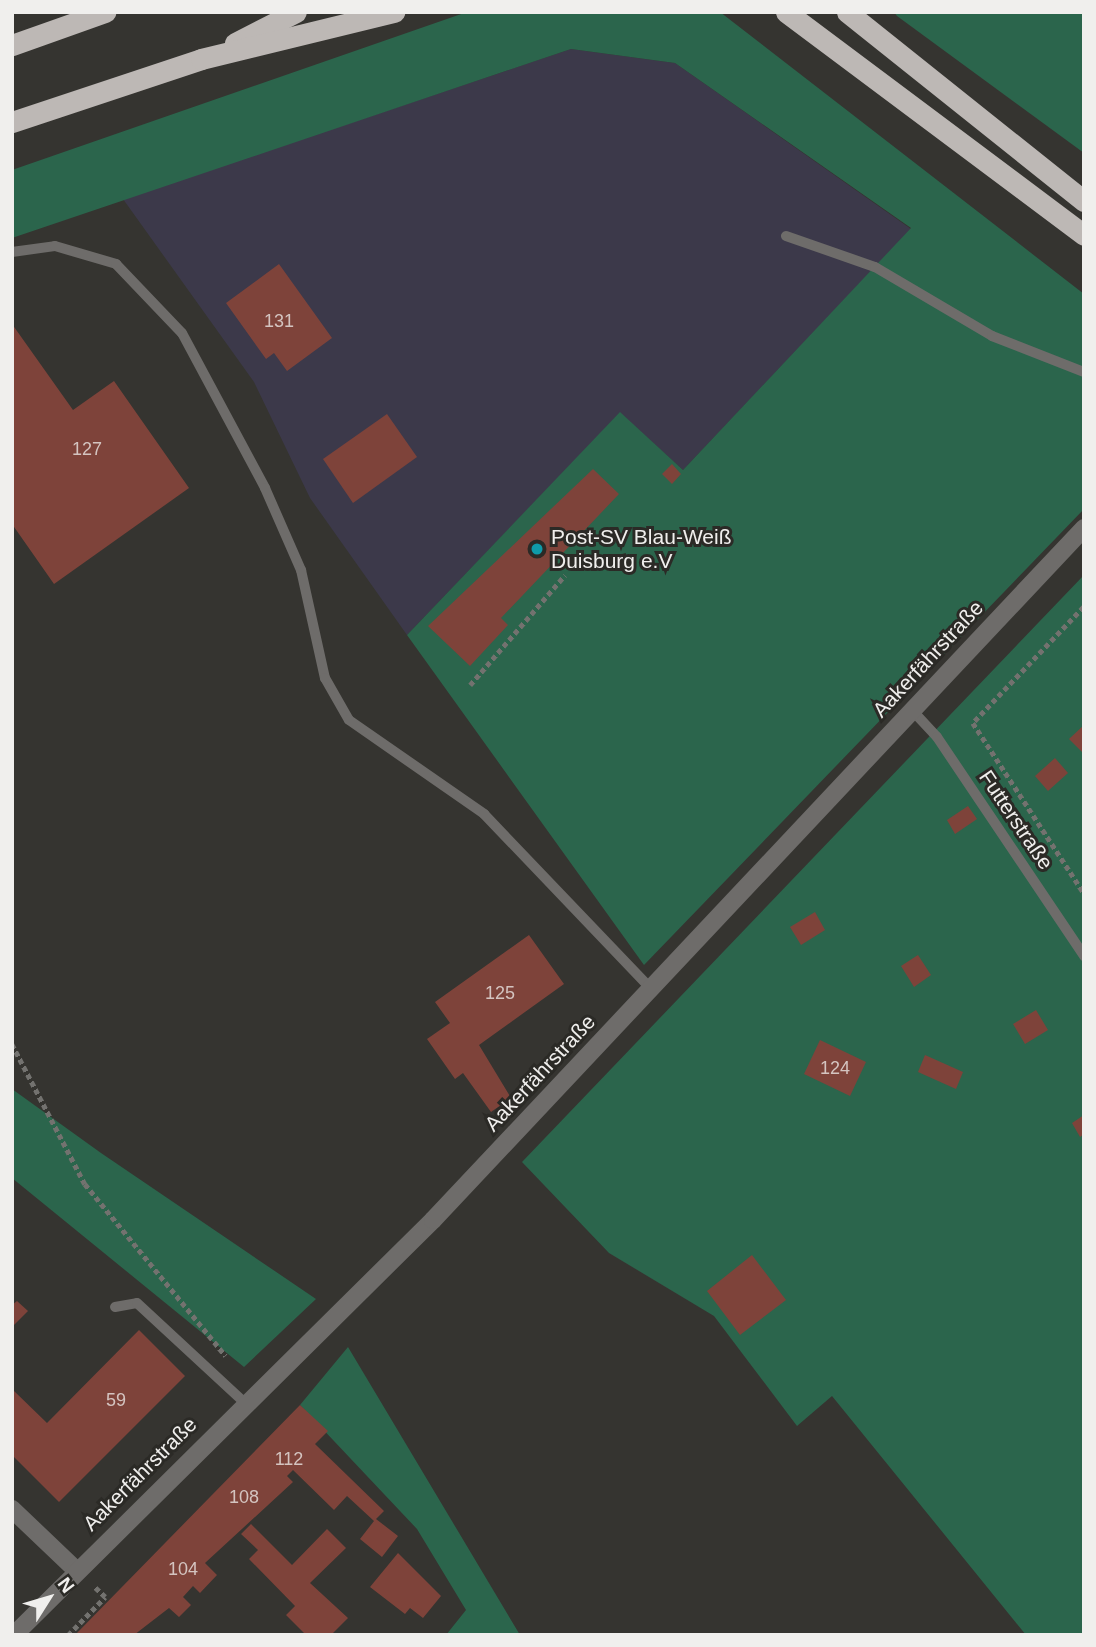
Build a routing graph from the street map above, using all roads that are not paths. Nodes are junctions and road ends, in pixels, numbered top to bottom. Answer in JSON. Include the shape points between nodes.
{"nodes":[{"id":1,"x":106,"y":12,"type":"edge"},
{"id":2,"x":296,"y":12,"type":"edge"},
{"id":3,"x":394,"y":12,"type":"edge"},
{"id":4,"x":786,"y":12,"type":"edge"},
{"id":5,"x":847,"y":12,"type":"edge"},
{"id":6,"x":12,"y":45,"type":"edge"},
{"id":7,"x":201,"y":59,"type":"junction"},
{"id":8,"x":12,"y":122,"type":"edge"},
{"id":9,"x":1084,"y":201,"type":"edge"},
{"id":10,"x":1084,"y":235,"type":"edge"},
{"id":11,"x":786,"y":236,"type":"dead end"},
{"id":12,"x":12,"y":252,"type":"edge"},
{"id":13,"x":1084,"y":372,"type":"edge"},
{"id":14,"x":1084,"y":528,"type":"edge"},
{"id":15,"x":911,"y":709,"type":"junction"},
{"id":16,"x":1084,"y":956,"type":"edge"},
{"id":17,"x":650,"y":989,"type":"junction"},
{"id":18,"x":116,"y":1307,"type":"dead end"},
{"id":19,"x":245,"y":1403,"type":"junction"},
{"id":20,"x":12,"y":1509,"type":"edge"},
{"id":21,"x":76,"y":1570,"type":"junction"},
{"id":22,"x":14,"y":1635,"type":"edge"}],
"edges":[{"from":1,"to":6,"type":"highway"},
{"from":2,"to":7,"type":"highway"},
{"from":3,"to":7,"type":"highway"},
{"from":4,"to":10,"type":"highway"},
{"from":5,"to":9,"type":"highway"},
{"from":7,"to":8,"type":"highway"},
{"from":11,"to":13,"type":"lane","via":[[875,267],[992,336]]},
{"from":12,"to":17,"type":"lane","via":[[55,246],[116,264],[182,333],[265,488],[301,570],[325,678],[349,720],[484,814]]},
{"from":14,"to":15,"type":"street","name":"Aakerfährstraße"},
{"from":15,"to":16,"type":"lane","name":"Futterstraße","via":[[937,737]]},
{"from":15,"to":17,"type":"street","name":"Aakerfährstraße"},
{"from":17,"to":19,"type":"street","name":"Aakerfährstraße","via":[[433,1220]]},
{"from":18,"to":19,"type":"lane","via":[[137,1303]]},
{"from":19,"to":21,"type":"street","name":"Aakerfährstraße"},
{"from":20,"to":21,"type":"street"},
{"from":21,"to":22,"type":"street","name":"Aakerfährstraße"}]}
